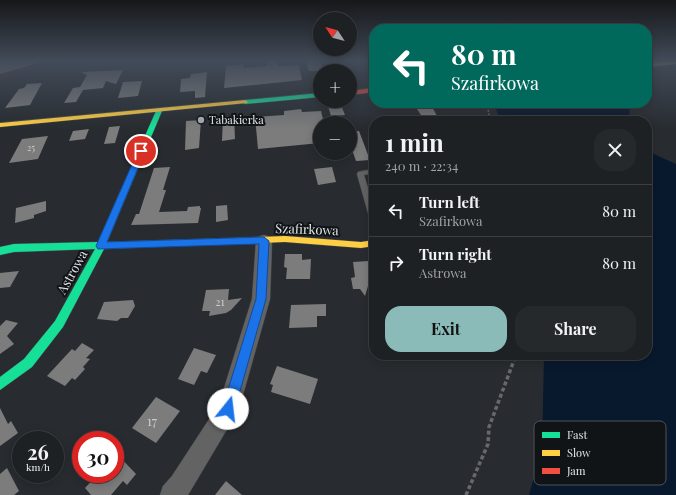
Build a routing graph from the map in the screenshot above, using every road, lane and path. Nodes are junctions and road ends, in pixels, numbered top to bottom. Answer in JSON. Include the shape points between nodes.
{"nodes":[{"id":1,"x":369,"y":91,"type":"edge"},
{"id":2,"x":357,"y":92,"type":"edge"},
{"id":3,"x":313,"y":96,"type":"edge"},
{"id":4,"x":159,"y":110,"type":"junction"},
{"id":5,"x":0,"y":125,"type":"edge"},
{"id":6,"x":369,"y":172,"type":"edge"},
{"id":7,"x":369,"y":204,"type":"edge"},
{"id":8,"x":264,"y":241,"type":"junction"},
{"id":9,"x":369,"y":243,"type":"edge"},
{"id":10,"x":101,"y":246,"type":"junction"},
{"id":11,"x":0,"y":251,"type":"edge"},
{"id":12,"x":514,"y":360,"type":"edge"},
{"id":13,"x":0,"y":384,"type":"edge"},
{"id":14,"x":172,"y":495,"type":"edge"},
{"id":15,"x":466,"y":495,"type":"edge"}],
"edges":[{"from":1,"to":2,"type":"street"},
{"from":3,"to":4,"type":"street"},
{"from":4,"to":5,"type":"street"},
{"from":4,"to":10,"type":"street","name":"Astrowa"},
{"from":6,"to":7,"type":"lane","via":[[360,174]]},
{"from":8,"to":9,"type":"street","name":"Szafirkowa","via":[[285,239]]},
{"from":8,"to":10,"type":"street","name":"Szafirkowa"},
{"from":8,"to":14,"type":"street","via":[[261,299],[228,409]]},
{"from":10,"to":11,"type":"street","name":"Szafirkowa","via":[[14,248]]},
{"from":10,"to":13,"type":"street","name":"Astrowa","via":[[58,324],[28,362]]},
{"from":12,"to":15,"type":"path","via":[[489,427],[488,444]]}]}
